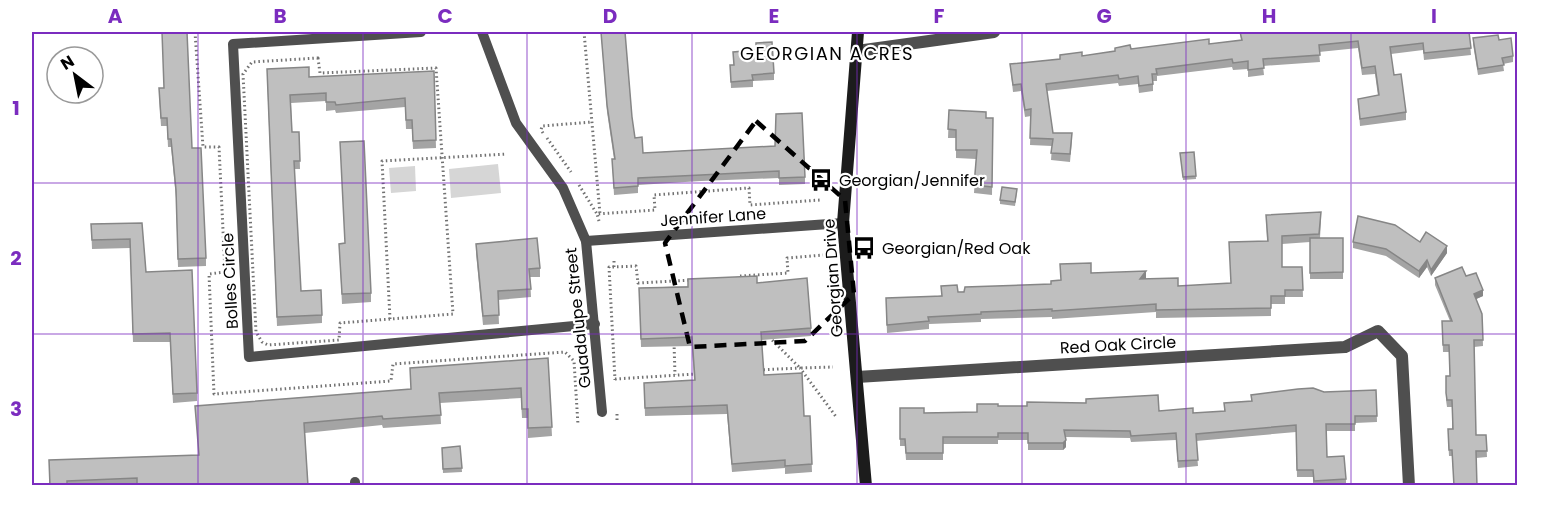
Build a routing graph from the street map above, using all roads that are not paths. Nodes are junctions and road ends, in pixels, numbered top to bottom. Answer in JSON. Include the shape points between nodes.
{"nodes":[{"id":1,"x":420,"y":32,"type":"edge"},
{"id":2,"x":482,"y":32,"type":"edge"},
{"id":3,"x":858,"y":32,"type":"edge"},
{"id":4,"x":994,"y":32,"type":"edge"},
{"id":5,"x":857,"y":51,"type":"junction"},
{"id":6,"x":843,"y":223,"type":"junction"},
{"id":7,"x":586,"y":241,"type":"junction"},
{"id":8,"x":595,"y":324,"type":"junction"},
{"id":9,"x":857,"y":377,"type":"junction"},
{"id":10,"x":602,"y":412,"type":"dead end"},
{"id":11,"x":866,"y":486,"type":"edge"},
{"id":12,"x":1409,"y":486,"type":"edge"}],
"edges":[{"from":1,"to":8,"type":"lane","name":"Bolles Circle","via":[[233,44],[249,357]]},
{"from":2,"to":7,"type":"lane","name":"Guadalupe Street","via":[[516,123],[563,188]]},
{"from":3,"to":5,"type":"street","name":"Georgian Drive"},
{"from":4,"to":5,"type":"street"},
{"from":5,"to":6,"type":"street","name":"Georgian Drive"},
{"from":6,"to":7,"type":"lane","name":"Jennifer Lane"},
{"from":6,"to":9,"type":"street","name":"Georgian Drive"},
{"from":7,"to":8,"type":"lane","name":"Guadalupe Street"},
{"from":8,"to":10,"type":"lane","name":"Guadalupe Street"},
{"from":9,"to":11,"type":"street","name":"Georgian Drive"},
{"from":9,"to":12,"type":"street","name":"Red Oak Circle","via":[[1345,347],[1378,331],[1402,356]]}]}
